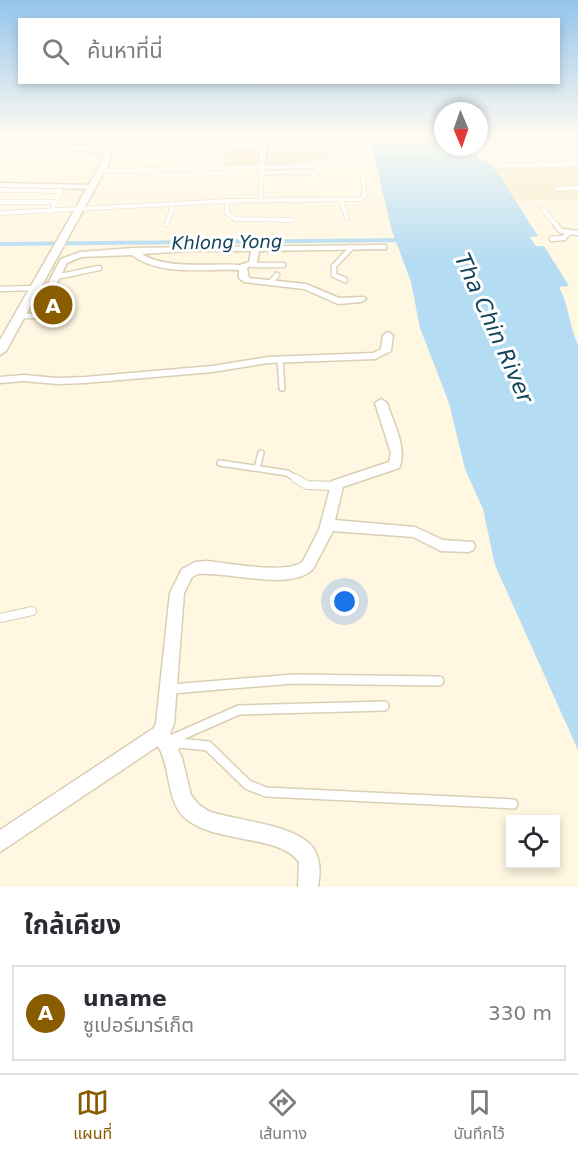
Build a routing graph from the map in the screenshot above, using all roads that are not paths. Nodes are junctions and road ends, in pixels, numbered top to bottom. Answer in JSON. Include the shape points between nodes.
{"nodes":[{"id":1,"x":96,"y":178,"type":"edge"},
{"id":2,"x":262,"y":178,"type":"edge"},
{"id":3,"x":363,"y":178,"type":"edge"},
{"id":4,"x":0,"y":181,"type":"edge"},
{"id":5,"x":92,"y":187,"type":"junction"},
{"id":6,"x":578,"y":188,"type":"edge"},
{"id":7,"x":557,"y":189,"type":"dead end"},
{"id":8,"x":0,"y":190,"type":"edge"},
{"id":9,"x":16,"y":190,"type":"junction"},
{"id":10,"x":261,"y":200,"type":"junction"},
{"id":11,"x":341,"y":200,"type":"junction"},
{"id":12,"x":227,"y":201,"type":"junction"},
{"id":13,"x":0,"y":202,"type":"edge"},
{"id":14,"x":8,"y":202,"type":"junction"},
{"id":15,"x":56,"y":202,"type":"junction"},
{"id":16,"x":174,"y":204,"type":"junction"},
{"id":17,"x":80,"y":209,"type":"junction"},
{"id":18,"x":543,"y":209,"type":"dead end"},
{"id":19,"x":51,"y":211,"type":"junction"},
{"id":20,"x":0,"y":213,"type":"edge"},
{"id":21,"x":346,"y":219,"type":"dead end"},
{"id":22,"x":292,"y":220,"type":"dead end"},
{"id":23,"x":166,"y":225,"type":"dead end"},
{"id":24,"x":567,"y":233,"type":"junction"},
{"id":25,"x":578,"y":233,"type":"edge"},
{"id":26,"x":552,"y":239,"type":"dead end"},
{"id":27,"x":352,"y":247,"type":"junction"},
{"id":28,"x":383,"y":247,"type":"dead end"},
{"id":29,"x":255,"y":249,"type":"junction"},
{"id":30,"x":133,"y":252,"type":"junction"},
{"id":31,"x":252,"y":265,"type":"junction"},
{"id":32,"x":283,"y":265,"type":"dead end"},
{"id":33,"x":99,"y":268,"type":"dead end"},
{"id":34,"x":241,"y":268,"type":"junction"},
{"id":35,"x":277,"y":275,"type":"dead end"},
{"id":36,"x":56,"y":277,"type":"junction"},
{"id":37,"x":345,"y":280,"type":"dead end"},
{"id":38,"x":270,"y":283,"type":"junction"},
{"id":39,"x":35,"y":288,"type":"junction"},
{"id":40,"x":0,"y":289,"type":"edge"},
{"id":41,"x":361,"y":299,"type":"dead end"},
{"id":42,"x":28,"y":300,"type":"junction"},
{"id":43,"x":20,"y":316,"type":"junction"},
{"id":44,"x":43,"y":316,"type":"dead end"},
{"id":45,"x":5,"y":332,"type":"edge"},
{"id":46,"x":388,"y":335,"type":"dead end"},
{"id":47,"x":0,"y":351,"type":"edge"},
{"id":48,"x":280,"y":359,"type":"junction"},
{"id":49,"x":0,"y":380,"type":"edge"},
{"id":50,"x":282,"y":388,"type":"dead end"},
{"id":51,"x":381,"y":403,"type":"dead end"},
{"id":52,"x":261,"y":453,"type":"dead end"},
{"id":53,"x":220,"y":464,"type":"dead end"},
{"id":54,"x":257,"y":468,"type":"junction"},
{"id":55,"x":335,"y":486,"type":"junction"},
{"id":56,"x":327,"y":525,"type":"junction"},
{"id":57,"x":468,"y":546,"type":"dead end"},
{"id":58,"x":32,"y":611,"type":"dead end"},
{"id":59,"x":0,"y":618,"type":"edge"},
{"id":60,"x":439,"y":681,"type":"dead end"},
{"id":61,"x":167,"y":690,"type":"junction"},
{"id":62,"x":384,"y":706,"type":"dead end"},
{"id":63,"x":165,"y":742,"type":"junction"},
{"id":64,"x":513,"y":804,"type":"dead end"},
{"id":65,"x":0,"y":842,"type":"edge"},
{"id":66,"x":308,"y":887,"type":"edge"}],
"edges":[{"from":1,"to":5,"type":"street"},
{"from":2,"to":10,"type":"lane"},
{"from":3,"to":11,"type":"lane","via":[[365,196]]},
{"from":4,"to":5,"type":"street"},
{"from":5,"to":17,"type":"street"},
{"from":6,"to":7,"type":"lane"},
{"from":8,"to":9,"type":"lane"},
{"from":9,"to":14,"type":"lane"},
{"from":9,"to":15,"type":"lane","via":[[61,191]]},
{"from":10,"to":11,"type":"lane"},
{"from":10,"to":12,"type":"lane"},
{"from":11,"to":21,"type":"lane"},
{"from":12,"to":16,"type":"lane"},
{"from":12,"to":22,"type":"lane","via":[[226,213],[235,219]]},
{"from":13,"to":14,"type":"lane"},
{"from":14,"to":15,"type":"lane"},
{"from":14,"to":20,"type":"lane"},
{"from":15,"to":19,"type":"lane"},
{"from":16,"to":17,"type":"lane"},
{"from":16,"to":23,"type":"lane"},
{"from":17,"to":19,"type":"lane"},
{"from":17,"to":39,"type":"street"},
{"from":18,"to":24,"type":"lane"},
{"from":19,"to":20,"type":"lane"},
{"from":24,"to":25,"type":"lane"},
{"from":24,"to":26,"type":"lane","via":[[564,238]]},
{"from":27,"to":28,"type":"street"},
{"from":27,"to":29,"type":"street"},
{"from":27,"to":37,"type":"lane","via":[[333,270],[334,275]]},
{"from":29,"to":30,"type":"street"},
{"from":29,"to":31,"type":"street"},
{"from":30,"to":34,"type":"street","via":[[155,262]]},
{"from":30,"to":36,"type":"street","via":[[74,256],[64,261]]},
{"from":31,"to":32,"type":"lane"},
{"from":31,"to":34,"type":"street"},
{"from":33,"to":36,"type":"lane"},
{"from":34,"to":38,"type":"street","via":[[243,278]]},
{"from":35,"to":38,"type":"lane"},
{"from":36,"to":42,"type":"street","via":[[46,291]]},
{"from":38,"to":41,"type":"street","via":[[306,287],[338,301]]},
{"from":39,"to":40,"type":"lane"},
{"from":39,"to":42,"type":"street"},
{"from":42,"to":43,"type":"street"},
{"from":43,"to":44,"type":"lane"},
{"from":43,"to":45,"type":"street"},
{"from":45,"to":47,"type":"street"},
{"from":46,"to":48,"type":"street","via":[[386,351],[379,356]]},
{"from":48,"to":49,"type":"street","via":[[85,380]]},
{"from":48,"to":50,"type":"lane"},
{"from":51,"to":55,"type":"street","via":[[397,453],[395,465]]},
{"from":52,"to":54,"type":"lane"},
{"from":53,"to":54,"type":"lane"},
{"from":54,"to":55,"type":"lane","via":[[287,473],[307,485]]},
{"from":55,"to":56,"type":"street"},
{"from":56,"to":57,"type":"street","via":[[415,532],[441,545]]},
{"from":56,"to":61,"type":"street","via":[[303,570],[282,574],[207,567],[187,573],[177,593]]},
{"from":58,"to":59,"type":"lane"},
{"from":60,"to":61,"type":"lane","via":[[294,679]]},
{"from":61,"to":63,"type":"street"},
{"from":62,"to":63,"type":"lane","via":[[239,710]]},
{"from":63,"to":64,"type":"lane","via":[[208,746],[248,784],[266,792]]},
{"from":63,"to":65,"type":"street"},
{"from":63,"to":66,"type":"street","via":[[191,810],[212,822],[296,844],[307,855]]}]}
